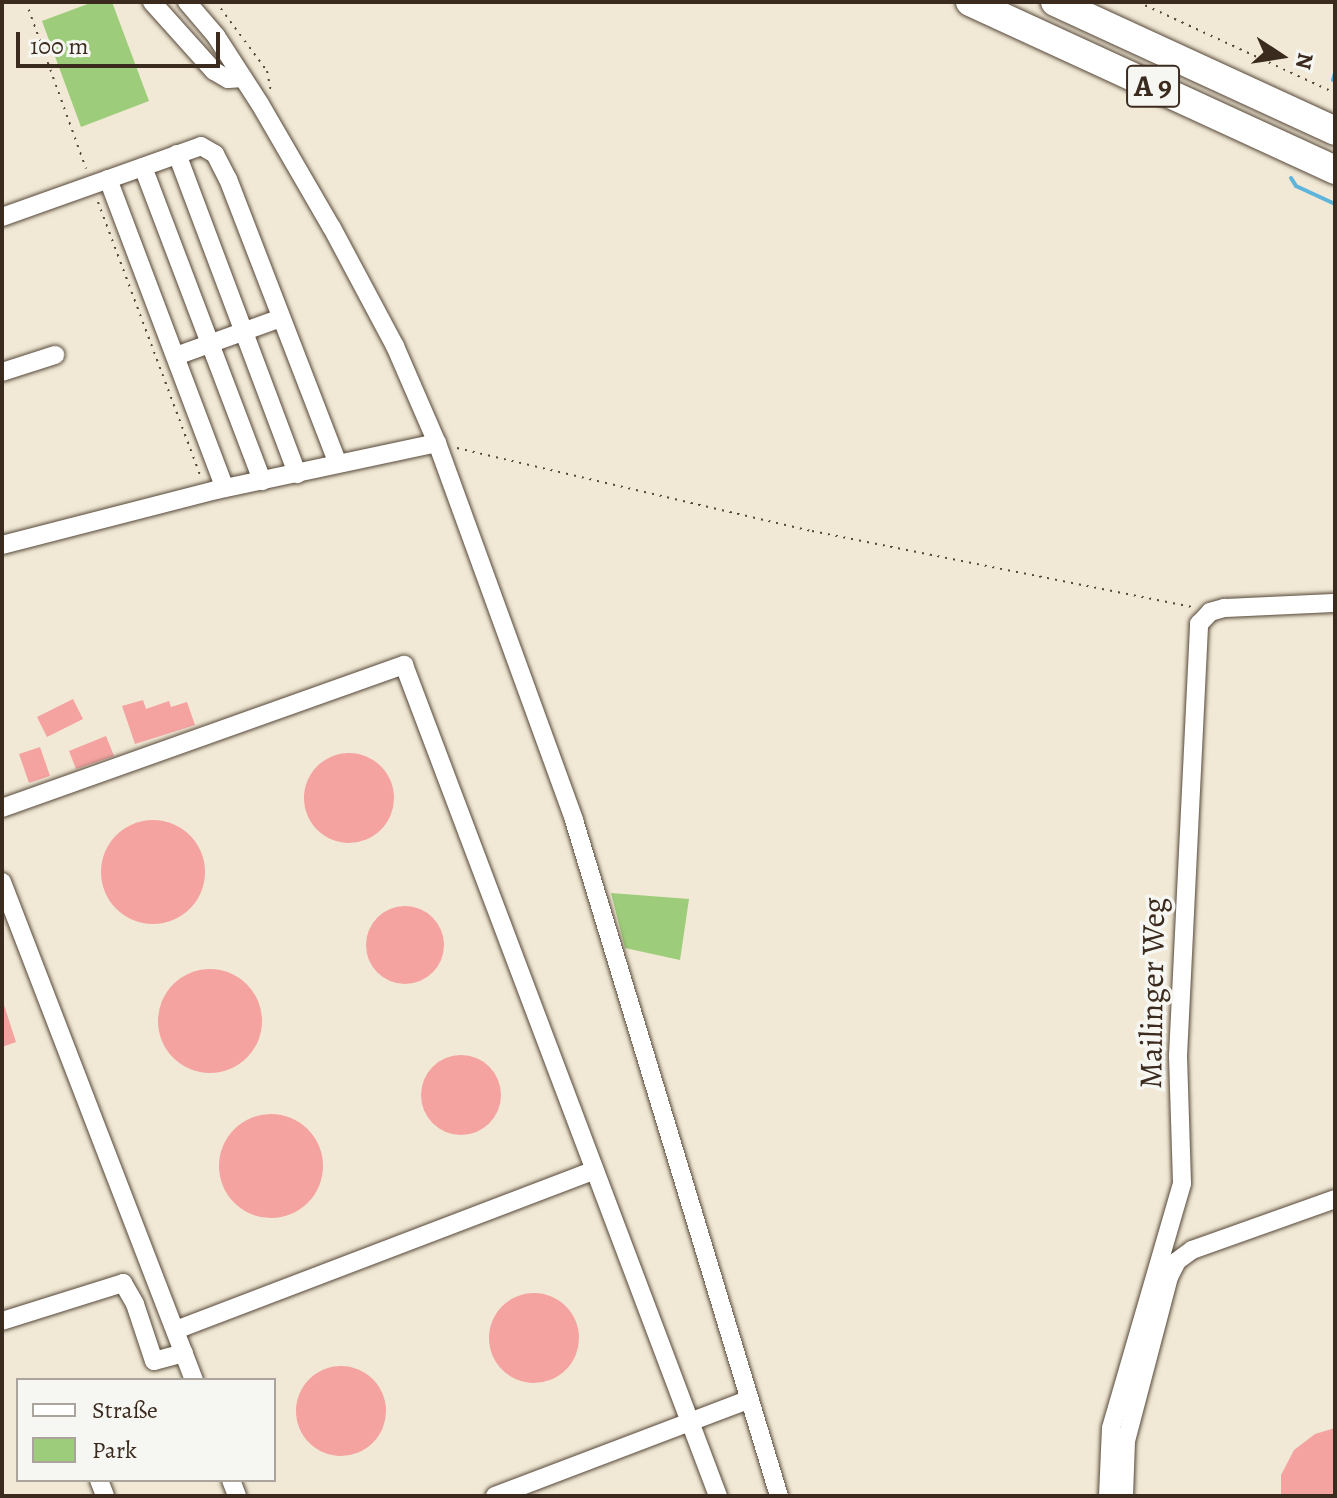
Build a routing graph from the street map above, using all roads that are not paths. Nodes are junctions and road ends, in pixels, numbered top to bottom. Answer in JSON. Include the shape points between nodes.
{"nodes":[{"id":1,"x":152,"y":2,"type":"edge"},
{"id":2,"x":187,"y":2,"type":"edge"},
{"id":3,"x":970,"y":2,"type":"edge"},
{"id":4,"x":1055,"y":2,"type":"edge"},
{"id":5,"x":243,"y":78,"type":"junction"},
{"id":6,"x":1335,"y":131,"type":"edge"},
{"id":7,"x":177,"y":154,"type":"junction"},
{"id":8,"x":143,"y":167,"type":"junction"},
{"id":9,"x":1335,"y":170,"type":"edge"},
{"id":10,"x":108,"y":179,"type":"junction"},
{"id":11,"x":2,"y":217,"type":"edge"},
{"id":12,"x":281,"y":318,"type":"junction"},
{"id":13,"x":242,"y":332,"type":"junction"},
{"id":14,"x":210,"y":343,"type":"junction"},
{"id":15,"x":55,"y":355,"type":"dead end"},
{"id":16,"x":176,"y":356,"type":"junction"},
{"id":17,"x":2,"y":372,"type":"edge"},
{"id":18,"x":437,"y":443,"type":"junction"},
{"id":19,"x":338,"y":464,"type":"junction"},
{"id":20,"x":297,"y":474,"type":"junction"},
{"id":21,"x":262,"y":481,"type":"junction"},
{"id":22,"x":225,"y":488,"type":"junction"},
{"id":23,"x":2,"y":545,"type":"edge"},
{"id":24,"x":1335,"y":603,"type":"edge"},
{"id":25,"x":2,"y":808,"type":"edge"},
{"id":26,"x":2,"y":882,"type":"edge"},
{"id":27,"x":8,"y":920,"type":"edge"},
{"id":28,"x":594,"y":1170,"type":"junction"},
{"id":29,"x":1335,"y":1199,"type":"edge"},
{"id":30,"x":2,"y":1321,"type":"edge"},
{"id":31,"x":176,"y":1330,"type":"junction"},
{"id":32,"x":184,"y":1353,"type":"junction"},
{"id":33,"x":193,"y":1378,"type":"edge"},
{"id":34,"x":748,"y":1400,"type":"junction"},
{"id":35,"x":691,"y":1422,"type":"junction"},
{"id":36,"x":495,"y":1496,"type":"edge"},
{"id":37,"x":718,"y":1496,"type":"edge"},
{"id":38,"x":779,"y":1496,"type":"edge"},
{"id":39,"x":1108,"y":1496,"type":"edge"},
{"id":40,"x":1124,"y":1496,"type":"edge"}],
"edges":[{"from":1,"to":5,"type":"street","via":[[214,71],[228,79]]},
{"from":2,"to":5,"type":"street"},
{"from":3,"to":9,"type":"highway","number":"A 9"},
{"from":4,"to":6,"type":"highway","number":"A 9"},
{"from":5,"to":18,"type":"street","via":[[395,346]]},
{"from":7,"to":8,"type":"street"},
{"from":7,"to":12,"type":"street","via":[[201,146],[215,154]]},
{"from":7,"to":13,"type":"street"},
{"from":8,"to":10,"type":"street"},
{"from":8,"to":14,"type":"street"},
{"from":10,"to":11,"type":"street"},
{"from":10,"to":16,"type":"street"},
{"from":12,"to":13,"type":"street"},
{"from":12,"to":19,"type":"street"},
{"from":13,"to":14,"type":"street"},
{"from":13,"to":20,"type":"street"},
{"from":14,"to":16,"type":"street"},
{"from":14,"to":21,"type":"street"},
{"from":15,"to":17,"type":"street"},
{"from":16,"to":22,"type":"street"},
{"from":18,"to":19,"type":"street"},
{"from":18,"to":34,"type":"street","via":[[574,820]]},
{"from":19,"to":20,"type":"street"},
{"from":20,"to":21,"type":"street"},
{"from":21,"to":22,"type":"street"},
{"from":22,"to":23,"type":"street"},
{"from":24,"to":39,"type":"street","name":"Mailinger Weg","via":[[1224,608],[1210,612],[1199,624],[1178,1056],[1182,1183],[1111,1428]]},
{"from":25,"to":28,"type":"street","via":[[404,665]]},
{"from":26,"to":27,"type":"street"},
{"from":27,"to":31,"type":"street"},
{"from":28,"to":31,"type":"street"},
{"from":28,"to":35,"type":"street"},
{"from":29,"to":40,"type":"street","via":[[1192,1250],[1177,1261],[1126,1441]]},
{"from":30,"to":32,"type":"street","via":[[123,1283],[154,1361]]},
{"from":31,"to":32,"type":"street"},
{"from":32,"to":33,"type":"street"},
{"from":34,"to":35,"type":"street"},
{"from":34,"to":38,"type":"street"},
{"from":35,"to":36,"type":"street"},
{"from":35,"to":37,"type":"street"}]}
